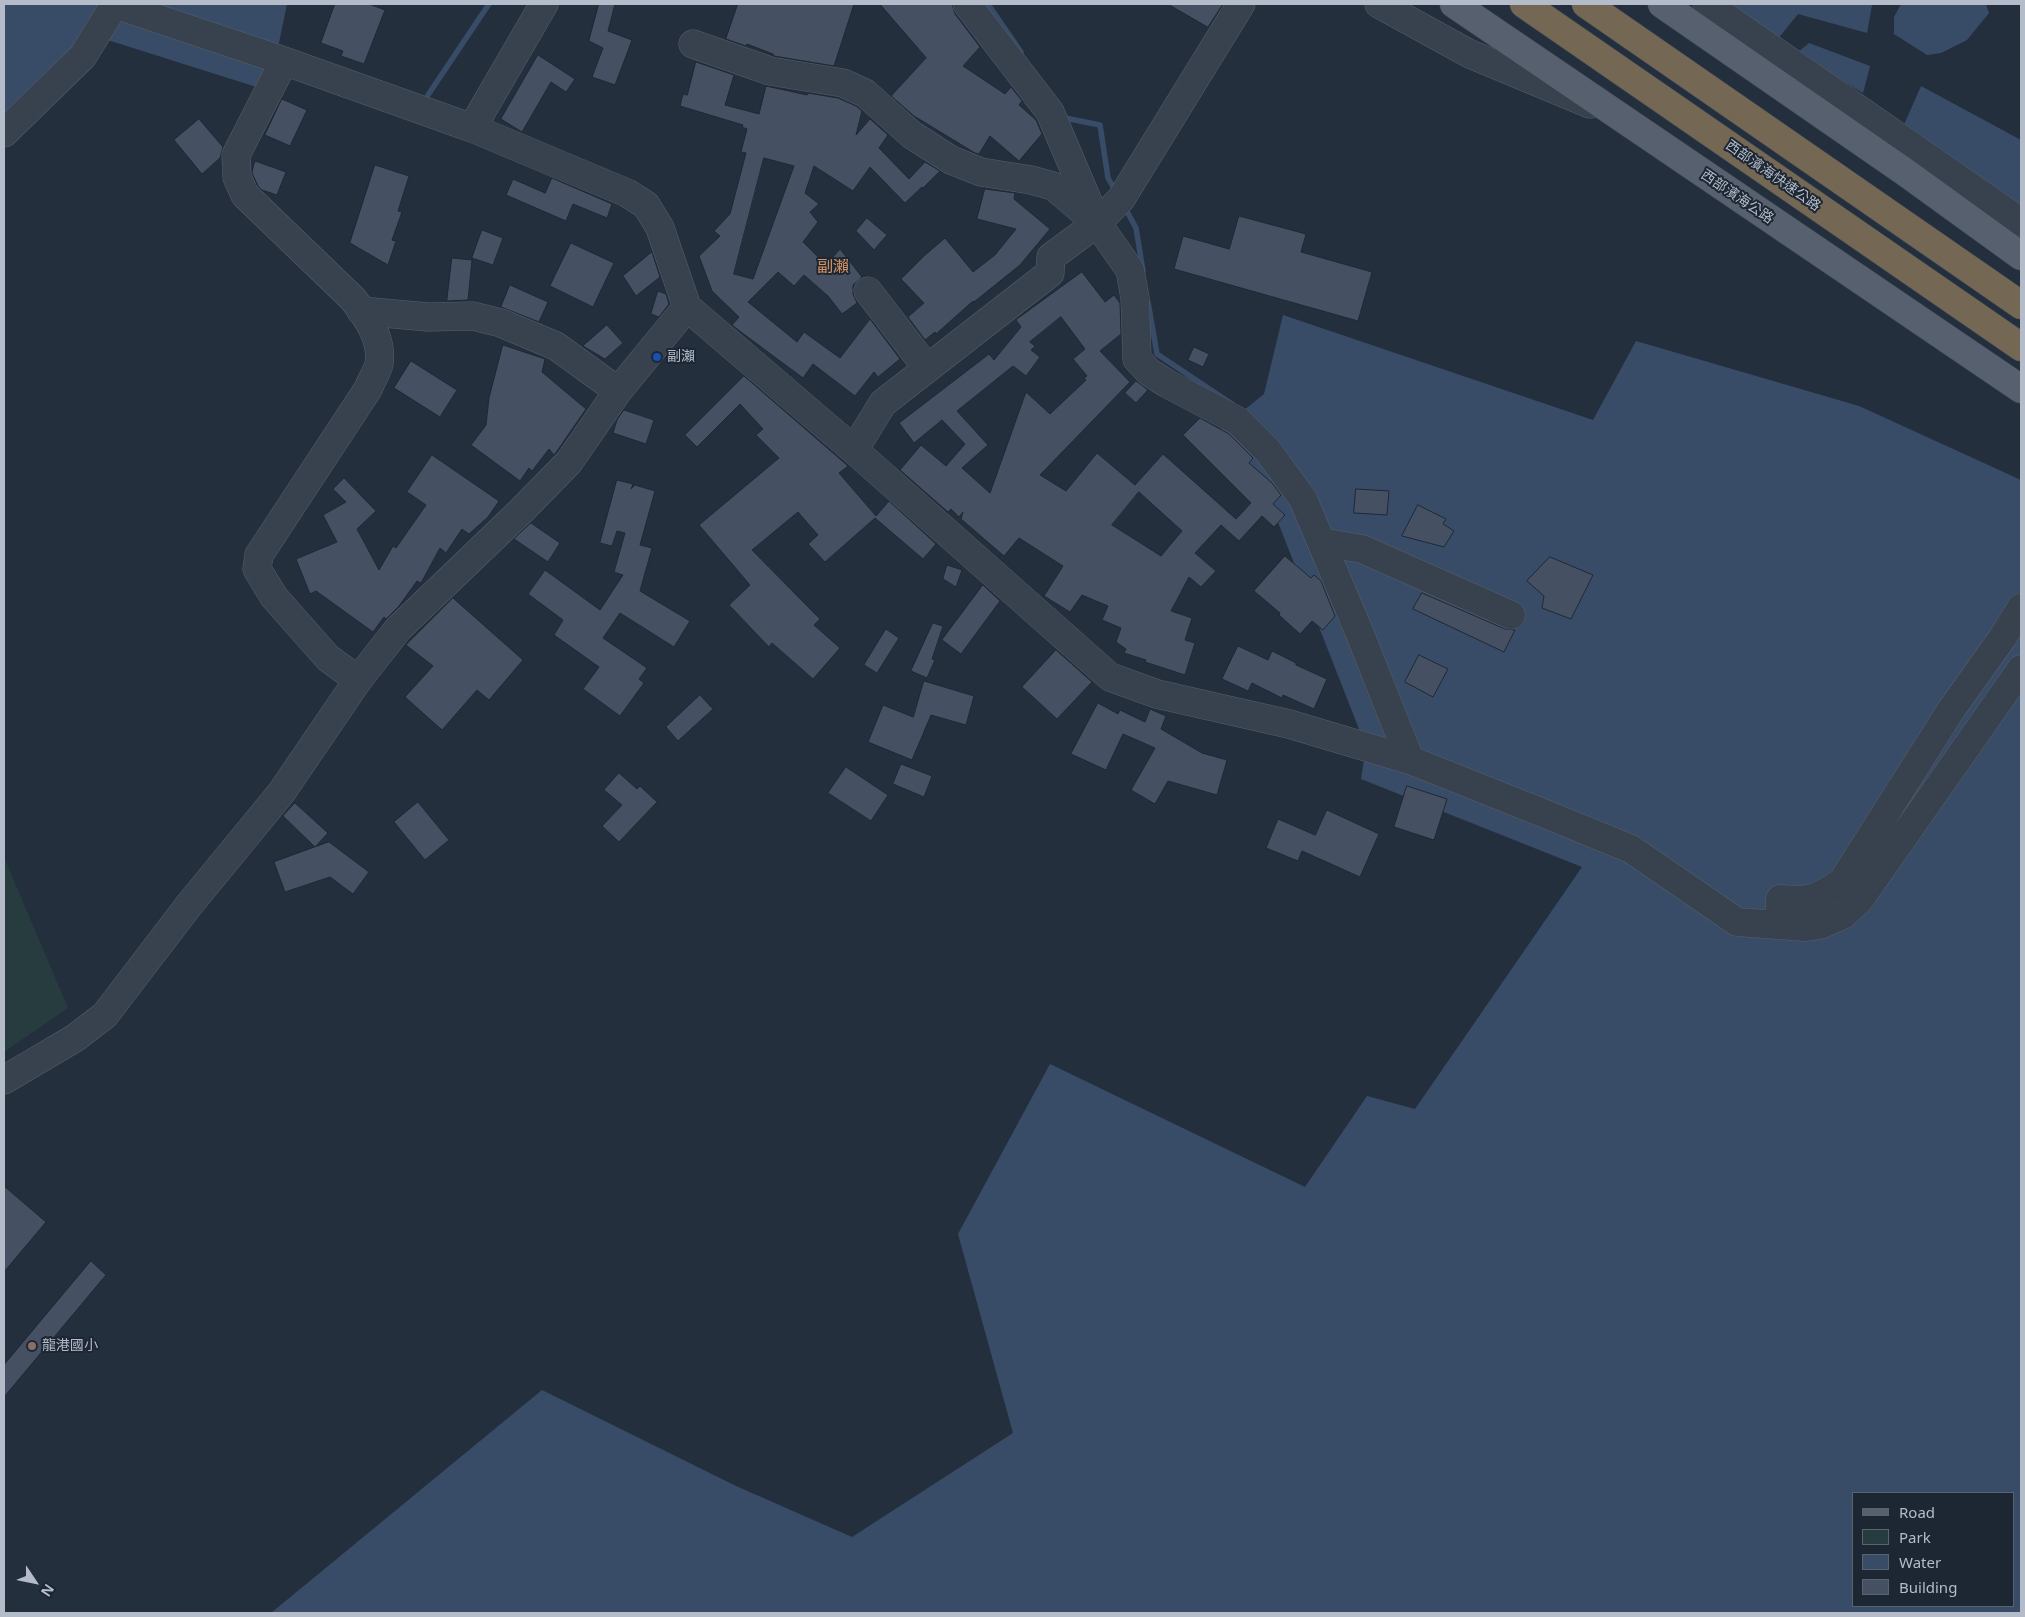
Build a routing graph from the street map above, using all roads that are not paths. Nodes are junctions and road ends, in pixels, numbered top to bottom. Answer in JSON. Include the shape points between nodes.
{"nodes":[{"id":1,"x":114,"y":4,"type":"edge"},
{"id":2,"x":544,"y":4,"type":"edge"},
{"id":3,"x":967,"y":4,"type":"edge"},
{"id":4,"x":1240,"y":4,"type":"edge"},
{"id":5,"x":1380,"y":4,"type":"edge"},
{"id":6,"x":1454,"y":4,"type":"edge"},
{"id":7,"x":1524,"y":4,"type":"edge"},
{"id":8,"x":1586,"y":4,"type":"edge"},
{"id":9,"x":1662,"y":4,"type":"edge"},
{"id":10,"x":1707,"y":4,"type":"edge"},
{"id":11,"x":693,"y":44,"type":"dead end"},
{"id":12,"x":284,"y":61,"type":"junction"},
{"id":13,"x":1615,"y":115,"type":"junction"},
{"id":14,"x":472,"y":128,"type":"junction"},
{"id":15,"x":4,"y":133,"type":"edge"},
{"id":16,"x":1889,"y":146,"type":"junction"},
{"id":17,"x":2021,"y":222,"type":"edge"},
{"id":18,"x":1097,"y":223,"type":"junction"},
{"id":19,"x":2021,"y":256,"type":"edge"},
{"id":20,"x":868,"y":291,"type":"dead end"},
{"id":21,"x":2021,"y":305,"type":"edge"},
{"id":22,"x":687,"y":307,"type":"junction"},
{"id":23,"x":362,"y":311,"type":"junction"},
{"id":24,"x":2021,"y":348,"type":"edge"},
{"id":25,"x":927,"y":368,"type":"junction"},
{"id":26,"x":2021,"y":389,"type":"edge"},
{"id":27,"x":618,"y":391,"type":"junction"},
{"id":28,"x":854,"y":450,"type":"junction"},
{"id":29,"x":1330,"y":544,"type":"junction"},
{"id":30,"x":2021,"y":608,"type":"edge"},
{"id":31,"x":1511,"y":615,"type":"dead end"},
{"id":32,"x":2014,"y":649,"type":"edge"},
{"id":33,"x":358,"y":680,"type":"junction"},
{"id":34,"x":1963,"y":718,"type":"junction"},
{"id":35,"x":1410,"y":760,"type":"junction"},
{"id":36,"x":1771,"y":918,"type":"junction"},
{"id":37,"x":4,"y":1080,"type":"edge"}],
"edges":[{"from":1,"to":12,"type":"street"},
{"from":1,"to":15,"type":"street","via":[[82,56]]},
{"from":2,"to":14,"type":"street"},
{"from":3,"to":18,"type":"street","via":[[1050,112]]},
{"from":4,"to":18,"type":"street","via":[[1121,199]]},
{"from":5,"to":13,"type":"street","via":[[1470,54]]},
{"from":6,"to":13,"type":"main road","name":"西部濱海公路"},
{"from":7,"to":24,"type":"highway","name":"西部濱海快速公路"},
{"from":8,"to":21,"type":"highway"},
{"from":9,"to":16,"type":"main road"},
{"from":10,"to":16,"type":"street"},
{"from":11,"to":18,"type":"street","via":[[770,71],[843,82],[865,93],[912,135],[951,160],[981,172],[1052,186]]},
{"from":12,"to":14,"type":"street"},
{"from":12,"to":23,"type":"street","via":[[236,155],[237,177],[245,195]]},
{"from":13,"to":26,"type":"main road","name":"西部濱海公路"},
{"from":14,"to":22,"type":"street","via":[[628,193],[646,205],[660,228]]},
{"from":16,"to":17,"type":"street"},
{"from":16,"to":19,"type":"main road"},
{"from":18,"to":25,"type":"street","via":[[1051,257],[1050,273]]},
{"from":18,"to":29,"type":"street","via":[[1130,270],[1135,298],[1137,359],[1166,383],[1238,421],[1268,451]]},
{"from":20,"to":25,"type":"street"},
{"from":22,"to":27,"type":"street"},
{"from":22,"to":28,"type":"street"},
{"from":23,"to":27,"type":"street","via":[[428,317],[473,316],[501,323],[556,346]]},
{"from":23,"to":33,"type":"street","via":[[370,322],[378,345],[379,364],[368,389],[258,555],[257,569],[274,596],[328,658]]},
{"from":25,"to":28,"type":"street","via":[[883,403]]},
{"from":27,"to":33,"type":"street","via":[[569,462],[398,629]]},
{"from":28,"to":35,"type":"street","via":[[1110,676],[1157,694],[1289,724]]},
{"from":29,"to":31,"type":"street","via":[[1362,549]]},
{"from":29,"to":35,"type":"street","via":[[1360,634]]},
{"from":30,"to":32,"type":"street"},
{"from":32,"to":34,"type":"street"},
{"from":32,"to":34,"type":"street"},
{"from":33,"to":37,"type":"street","via":[[281,793],[105,1015],[75,1038]]},
{"from":34,"to":36,"type":"street","via":[[1842,882],[1821,896],[1798,901],[1780,899]]},
{"from":34,"to":36,"type":"street","via":[[1852,908],[1838,918],[1806,927]]},
{"from":35,"to":36,"type":"street","via":[[1631,849],[1737,922]]}]}
